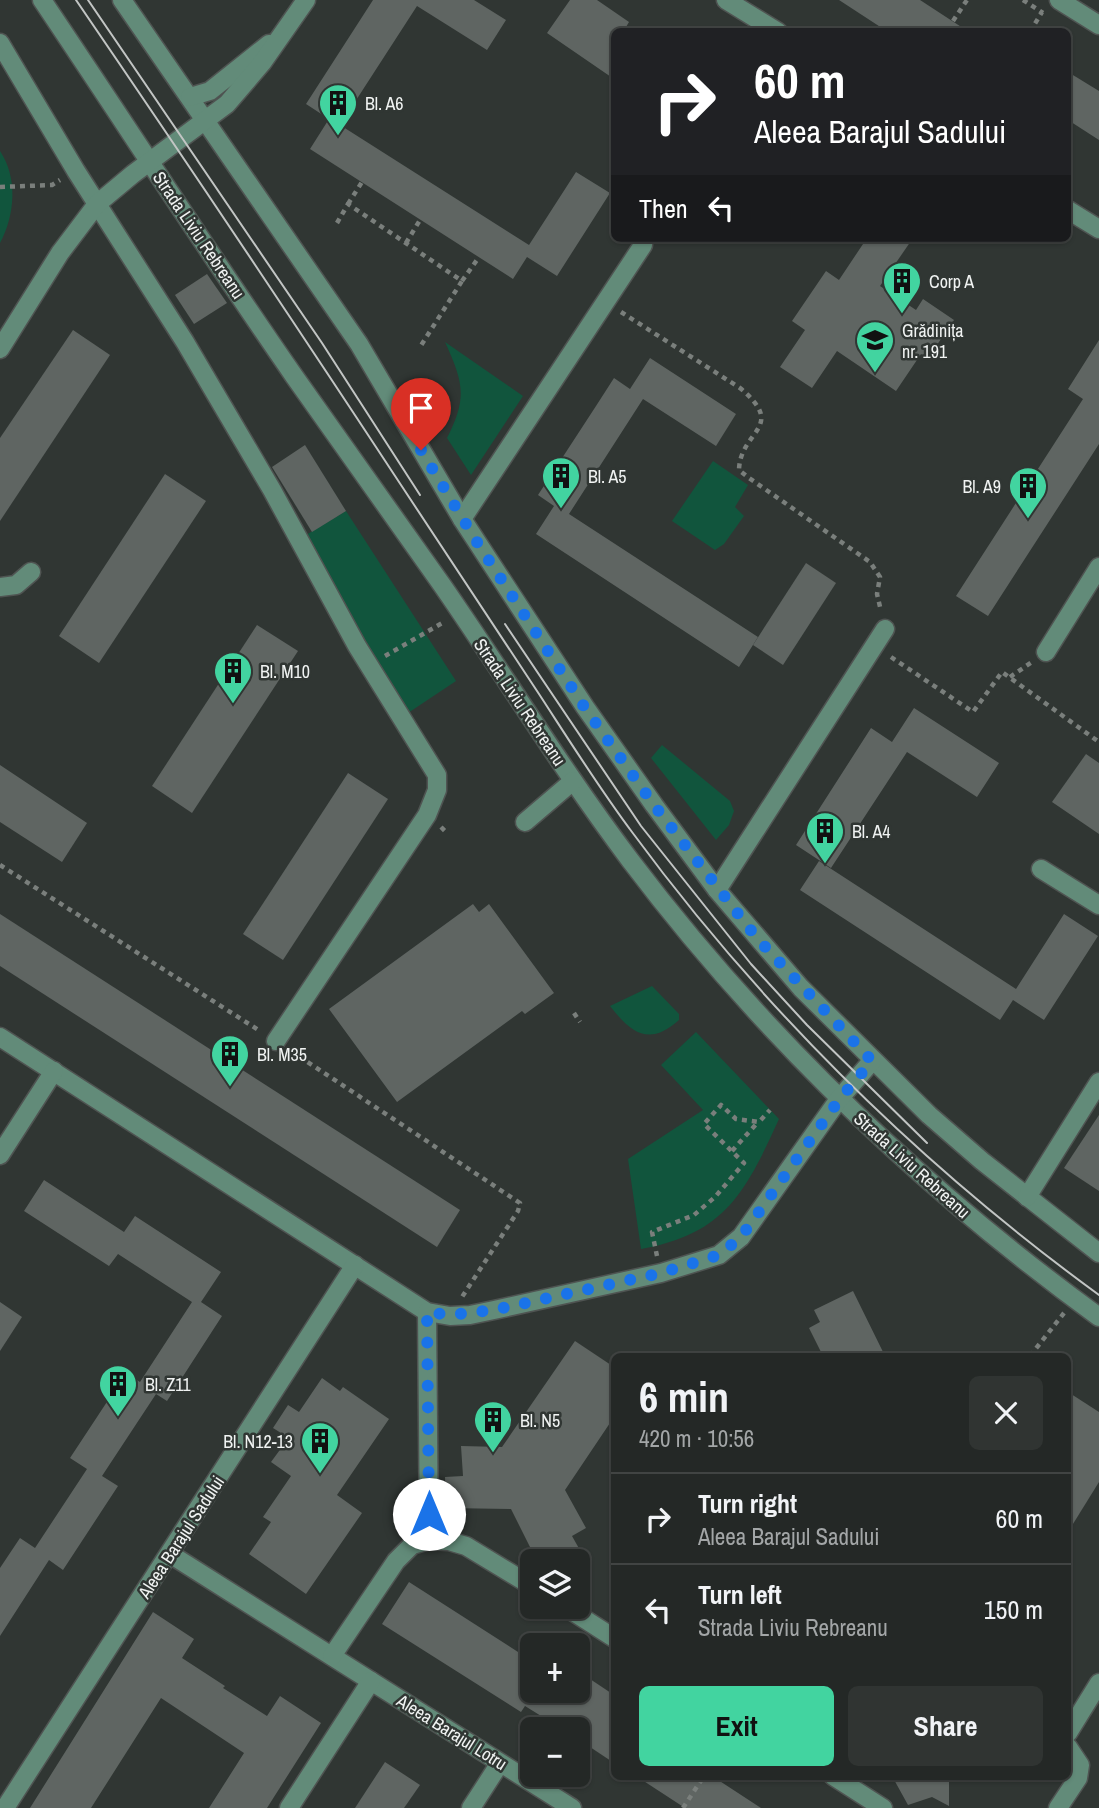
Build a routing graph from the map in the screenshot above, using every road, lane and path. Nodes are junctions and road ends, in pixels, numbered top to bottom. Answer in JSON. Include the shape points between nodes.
{"nodes":[{"id":1,"x":42,"y":0,"type":"edge"},
{"id":2,"x":122,"y":0,"type":"edge"},
{"id":3,"x":306,"y":0,"type":"edge"},
{"id":4,"x":726,"y":0,"type":"edge"},
{"id":5,"x":967,"y":0,"type":"edge"},
{"id":6,"x":1059,"y":0,"type":"edge"},
{"id":7,"x":1042,"y":12,"type":"dead end"},
{"id":8,"x":953,"y":21,"type":"dead end"},
{"id":9,"x":1099,"y":25,"type":"edge"},
{"id":10,"x":772,"y":28,"type":"edge"},
{"id":11,"x":1032,"y":28,"type":"edge"},
{"id":12,"x":278,"y":39,"type":"junction"},
{"id":13,"x":0,"y":43,"type":"edge"},
{"id":14,"x":190,"y":97,"type":"junction"},
{"id":15,"x":206,"y":120,"type":"junction"},
{"id":16,"x":150,"y":162,"type":"junction"},
{"id":17,"x":76,"y":171,"type":"junction"},
{"id":18,"x":362,"y":182,"type":"dead end"},
{"id":19,"x":0,"y":187,"type":"edge"},
{"id":20,"x":97,"y":204,"type":"junction"},
{"id":21,"x":348,"y":204,"type":"junction"},
{"id":22,"x":1071,"y":212,"type":"edge"},
{"id":23,"x":421,"y":220,"type":"dead end"},
{"id":24,"x":337,"y":223,"type":"dead end"},
{"id":25,"x":1099,"y":229,"type":"edge"},
{"id":26,"x":406,"y":243,"type":"junction"},
{"id":27,"x":643,"y":245,"type":"dead end"},
{"id":28,"x":479,"y":257,"type":"dead end"},
{"id":29,"x":463,"y":281,"type":"junction"},
{"id":30,"x":605,"y":302,"type":"junction"},
{"id":31,"x":3,"y":339,"type":"edge"},
{"id":32,"x":420,"y":347,"type":"dead end"},
{"id":33,"x":462,"y":519,"type":"junction"},
{"id":34,"x":1099,"y":568,"type":"edge"},
{"id":35,"x":31,"y":572,"type":"dead end"},
{"id":36,"x":0,"y":587,"type":"edge"},
{"id":37,"x":461,"y":612,"type":"junction"},
{"id":38,"x":884,"y":629,"type":"joint"},
{"id":39,"x":1046,"y":652,"type":"dead end"},
{"id":40,"x":869,"y":655,"type":"junction"},
{"id":41,"x":369,"y":666,"type":"junction"},
{"id":42,"x":1099,"y":742,"type":"edge"},
{"id":43,"x":573,"y":781,"type":"junction"},
{"id":44,"x":525,"y":822,"type":"dead end"},
{"id":45,"x":442,"y":829,"type":"dead end"},
{"id":46,"x":448,"y":834,"type":"dead end"},
{"id":47,"x":0,"y":865,"type":"edge"},
{"id":48,"x":1041,"y":869,"type":"dead end"},
{"id":49,"x":717,"y":890,"type":"junction"},
{"id":50,"x":1099,"y":905,"type":"edge"},
{"id":51,"x":574,"y":1013,"type":"dead end"},
{"id":52,"x":580,"y":1022,"type":"dead end"},
{"id":53,"x":0,"y":1037,"type":"edge"},
{"id":54,"x":276,"y":1041,"type":"junction"},
{"id":55,"x":872,"y":1061,"type":"junction"},
{"id":56,"x":54,"y":1071,"type":"junction"},
{"id":57,"x":1099,"y":1082,"type":"edge"},
{"id":58,"x":839,"y":1100,"type":"junction"},
{"id":59,"x":770,"y":1110,"type":"dead end"},
{"id":60,"x":759,"y":1122,"type":"junction"},
{"id":61,"x":732,"y":1151,"type":"junction"},
{"id":62,"x":0,"y":1155,"type":"edge"},
{"id":63,"x":1027,"y":1197,"type":"junction"},
{"id":64,"x":1099,"y":1253,"type":"edge"},
{"id":65,"x":355,"y":1265,"type":"junction"},
{"id":66,"x":661,"y":1273,"type":"junction"},
{"id":67,"x":427,"y":1312,"type":"junction"},
{"id":68,"x":450,"y":1315,"type":"junction"},
{"id":69,"x":1099,"y":1317,"type":"edge"},
{"id":70,"x":429,"y":1539,"type":"junction"},
{"id":71,"x":170,"y":1554,"type":"junction"},
{"id":72,"x":520,"y":1579,"type":"edge"},
{"id":73,"x":584,"y":1619,"type":"edge"},
{"id":74,"x":611,"y":1636,"type":"edge"},
{"id":75,"x":332,"y":1656,"type":"junction"},
{"id":76,"x":371,"y":1681,"type":"junction"},
{"id":77,"x":1099,"y":1683,"type":"edge"},
{"id":78,"x":1071,"y":1728,"type":"edge"},
{"id":79,"x":1071,"y":1752,"type":"edge"},
{"id":80,"x":500,"y":1763,"type":"junction"},
{"id":81,"x":701,"y":1780,"type":"edge"},
{"id":82,"x":839,"y":1780,"type":"edge"},
{"id":83,"x":5,"y":1808,"type":"edge"},
{"id":84,"x":289,"y":1808,"type":"edge"},
{"id":85,"x":471,"y":1808,"type":"edge"},
{"id":86,"x":572,"y":1808,"type":"edge"},
{"id":87,"x":683,"y":1808,"type":"edge"},
{"id":88,"x":883,"y":1808,"type":"edge"},
{"id":89,"x":1058,"y":1808,"type":"edge"}],
"edges":[{"from":1,"to":16,"type":"street","name":"Strada Liviu Rebreanu"},
{"from":2,"to":14,"type":"street"},
{"from":3,"to":12,"type":"street"},
{"from":4,"to":10,"type":"street"},
{"from":5,"to":8,"type":"path"},
{"from":6,"to":9,"type":"street"},
{"from":7,"to":11,"type":"path"},
{"from":12,"to":14,"type":"street","via":[[210,91]]},
{"from":12,"to":15,"type":"street","via":[[248,81]]},
{"from":13,"to":17,"type":"street"},
{"from":14,"to":15,"type":"street"},
{"from":15,"to":16,"type":"street"},
{"from":15,"to":33,"type":"street","via":[[359,344]]},
{"from":16,"to":20,"type":"street"},
{"from":16,"to":37,"type":"street","name":"Strada Liviu Rebreanu"},
{"from":17,"to":19,"type":"path","via":[[52,185]]},
{"from":17,"to":20,"type":"street"},
{"from":18,"to":21,"type":"path"},
{"from":20,"to":31,"type":"street"},
{"from":20,"to":41,"type":"street","via":[[272,489]]},
{"from":21,"to":24,"type":"path"},
{"from":21,"to":26,"type":"path"},
{"from":22,"to":25,"type":"street"},
{"from":23,"to":26,"type":"path"},
{"from":26,"to":29,"type":"path"},
{"from":27,"to":30,"type":"street"},
{"from":28,"to":29,"type":"path"},
{"from":29,"to":32,"type":"path"},
{"from":30,"to":33,"type":"street"},
{"from":30,"to":38,"type":"path","via":[[756,401],[761,425],[739,459],[739,470],[870,562],[880,577],[877,594]]},
{"from":33,"to":49,"type":"street","via":[[585,708]]},
{"from":34,"to":39,"type":"street"},
{"from":35,"to":36,"type":"street","via":[[16,585]]},
{"from":37,"to":41,"type":"path"},
{"from":37,"to":43,"type":"street","name":"Strada Liviu Rebreanu"},
{"from":38,"to":40,"type":"street"},
{"from":40,"to":42,"type":"path","via":[[893,657],[973,712],[1002,672]]},
{"from":40,"to":49,"type":"street"},
{"from":41,"to":54,"type":"street","via":[[438,775],[437,790],[427,815]]},
{"from":43,"to":44,"type":"street"},
{"from":43,"to":58,"type":"street","name":"Strada Liviu Rebreanu","via":[[732,987]]},
{"from":45,"to":46,"type":"path"},
{"from":47,"to":54,"type":"path"},
{"from":48,"to":50,"type":"street"},
{"from":49,"to":55,"type":"street","via":[[792,978]]},
{"from":51,"to":52,"type":"path"},
{"from":53,"to":56,"type":"street"},
{"from":54,"to":68,"type":"path","via":[[520,1203]]},
{"from":55,"to":58,"type":"street"},
{"from":55,"to":63,"type":"street"},
{"from":56,"to":62,"type":"street"},
{"from":56,"to":65,"type":"street"},
{"from":57,"to":63,"type":"street"},
{"from":58,"to":66,"type":"street","via":[[741,1237],[719,1255]]},
{"from":58,"to":69,"type":"street","name":"Strada Liviu Rebreanu","via":[[989,1233]]},
{"from":59,"to":60,"type":"path"},
{"from":60,"to":61,"type":"path"},
{"from":60,"to":61,"type":"path","via":[[736,1119],[721,1105],[704,1124]]},
{"from":61,"to":66,"type":"path","via":[[744,1163],[716,1198],[694,1214],[652,1232]]},
{"from":63,"to":64,"type":"street"},
{"from":65,"to":67,"type":"street"},
{"from":65,"to":71,"type":"street","name":"Aleea Barajul Sadului"},
{"from":66,"to":68,"type":"street","via":[[494,1310]]},
{"from":67,"to":68,"type":"street"},
{"from":67,"to":70,"type":"street"},
{"from":70,"to":72,"type":"street","via":[[466,1546]]},
{"from":70,"to":75,"type":"street","via":[[412,1545],[396,1561]]},
{"from":71,"to":75,"type":"street","name":"Aleea Barajul Lotru"},
{"from":71,"to":83,"type":"street","name":"Aleea Barajul Sadului"},
{"from":73,"to":74,"type":"street"},
{"from":75,"to":76,"type":"street","name":"Aleea Barajul Lotru"},
{"from":76,"to":80,"type":"street","name":"Aleea Barajul Lotru"},
{"from":76,"to":84,"type":"street"},
{"from":77,"to":78,"type":"street"},
{"from":79,"to":89,"type":"street","via":[[1080,1765],[1078,1778]]},
{"from":80,"to":85,"type":"street"},
{"from":80,"to":86,"type":"street","name":"Aleea Barajul Lotru"},
{"from":81,"to":87,"type":"path"},
{"from":82,"to":88,"type":"street"}]}
